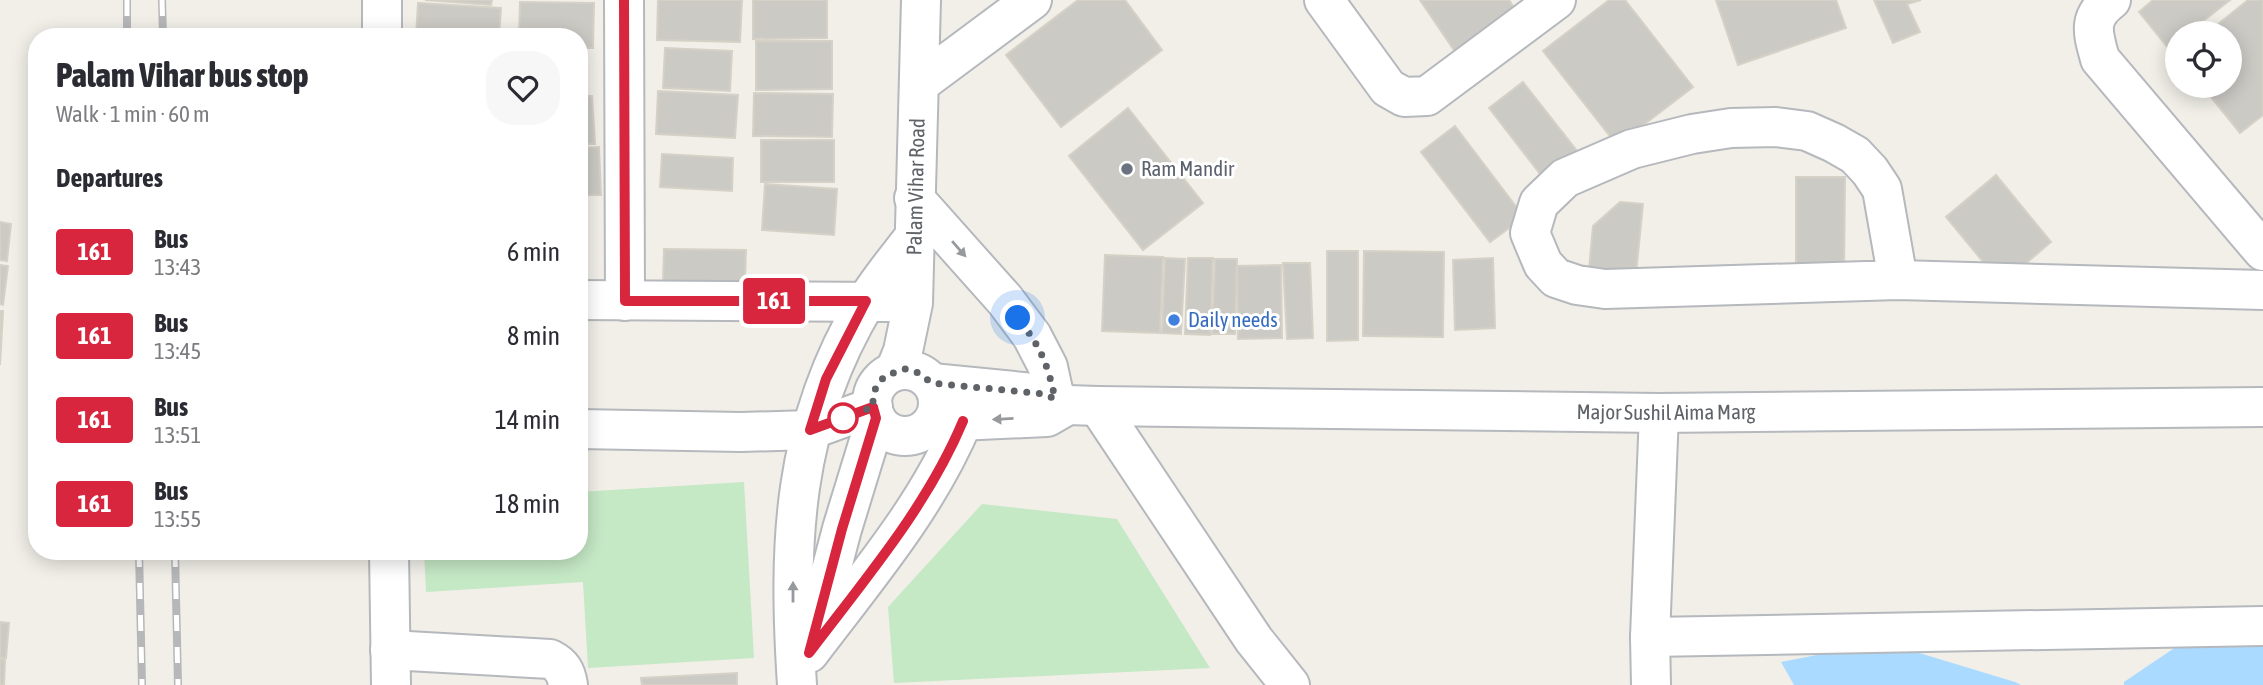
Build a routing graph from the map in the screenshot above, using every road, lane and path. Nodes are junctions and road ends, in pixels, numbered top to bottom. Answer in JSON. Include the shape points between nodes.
{"nodes":[{"id":1,"x":382,"y":0,"type":"edge"},
{"id":2,"x":624,"y":0,"type":"edge"},
{"id":3,"x":921,"y":0,"type":"edge"},
{"id":4,"x":1032,"y":0,"type":"edge"},
{"id":5,"x":1324,"y":0,"type":"edge"},
{"id":6,"x":1556,"y":0,"type":"edge"},
{"id":7,"x":2111,"y":0,"type":"edge"},
{"id":8,"x":382,"y":28,"type":"edge"},
{"id":9,"x":919,"y":84,"type":"junction"},
{"id":10,"x":914,"y":198,"type":"junction"},
{"id":11,"x":914,"y":237,"type":"junction"},
{"id":12,"x":2263,"y":251,"type":"edge"},
{"id":13,"x":1898,"y":281,"type":"junction"},
{"id":14,"x":2263,"y":290,"type":"edge"},
{"id":15,"x":588,"y":300,"type":"edge"},
{"id":16,"x":625,"y":301,"type":"junction"},
{"id":17,"x":866,"y":301,"type":"junction"},
{"id":18,"x":913,"y":303,"type":"junction"},
{"id":19,"x":895,"y":371,"type":"junction"},
{"id":20,"x":932,"y":383,"type":"junction"},
{"id":21,"x":1074,"y":403,"type":"junction"},
{"id":22,"x":2263,"y":407,"type":"edge"},
{"id":23,"x":874,"y":412,"type":"junction"},
{"id":24,"x":1658,"y":413,"type":"junction"},
{"id":25,"x":947,"y":422,"type":"junction"},
{"id":26,"x":588,"y":429,"type":"edge"},
{"id":27,"x":810,"y":430,"type":"junction"},
{"id":28,"x":389,"y":560,"type":"edge"},
{"id":29,"x":2263,"y":626,"type":"edge"},
{"id":30,"x":1650,"y":637,"type":"junction"},
{"id":31,"x":1254,"y":640,"type":"junction"},
{"id":32,"x":391,"y":668,"type":"edge"},
{"id":33,"x":801,"y":674,"type":"edge"},
{"id":34,"x":568,"y":685,"type":"edge"},
{"id":35,"x":1254,"y":685,"type":"edge"},
{"id":36,"x":1290,"y":685,"type":"edge"},
{"id":37,"x":1651,"y":685,"type":"edge"}],
"edges":[{"from":1,"to":8,"type":"street"},
{"from":2,"to":16,"type":"street"},
{"from":3,"to":9,"type":"street","name":"Palam Vihar Road"},
{"from":4,"to":9,"type":"street"},
{"from":5,"to":6,"type":"street","via":[[1388,88],[1404,97],[1427,96]]},
{"from":7,"to":12,"type":"street","via":[[2098,10],[2092,32],[2100,59]]},
{"from":9,"to":10,"type":"street","name":"Palam Vihar Road"},
{"from":10,"to":11,"type":"street","name":"Palam Vihar Road"},
{"from":10,"to":21,"type":"street","one_way":true,"via":[[1005,300]]},
{"from":11,"to":17,"type":"street"},
{"from":11,"to":18,"type":"street","name":"Palam Vihar Road"},
{"from":13,"to":13,"type":"street","via":[[1605,289],[1556,278],[1543,264],[1530,233],[1539,203],[1565,178],[1632,149],[1731,128],[1807,131],[1855,155],[1882,190]]},
{"from":13,"to":14,"type":"street"},
{"from":15,"to":16,"type":"street"},
{"from":16,"to":17,"type":"street"},
{"from":17,"to":18,"type":"street"},
{"from":17,"to":27,"type":"street","via":[[826,379]]},
{"from":18,"to":19,"type":"street","name":"Palam Vihar Road"},
{"from":19,"to":20,"type":"street","via":[[915,371]]},
{"from":19,"to":23,"type":"street","via":[[877,385]]},
{"from":20,"to":21,"type":"street","name":"Major Sushil Aima Marg","via":[[1044,394]]},
{"from":20,"to":25,"type":"street","via":[[936,413]]},
{"from":21,"to":24,"type":"street","name":"Major Sushil Aima Marg"},
{"from":21,"to":25,"type":"street","name":"Major Sushil Aima Marg","one_way":true,"via":[[1047,417]]},
{"from":21,"to":31,"type":"street"},
{"from":22,"to":24,"type":"street","name":"Major Sushil Aima Marg"},
{"from":23,"to":25,"type":"street","via":[[891,432],[902,435]]},
{"from":23,"to":27,"type":"street"},
{"from":23,"to":33,"type":"street"},
{"from":24,"to":30,"type":"street"},
{"from":25,"to":33,"type":"street","via":[[949,455]]},
{"from":26,"to":27,"type":"street"},
{"from":33,"to":27,"type":"street","one_way":true,"via":[[793,625],[794,535]]},
{"from":28,"to":32,"type":"street"},
{"from":29,"to":30,"type":"street"},
{"from":30,"to":37,"type":"street"},
{"from":31,"to":35,"type":"street"},
{"from":31,"to":36,"type":"street"},
{"from":32,"to":34,"type":"street","via":[[550,659],[560,664]]}]}
